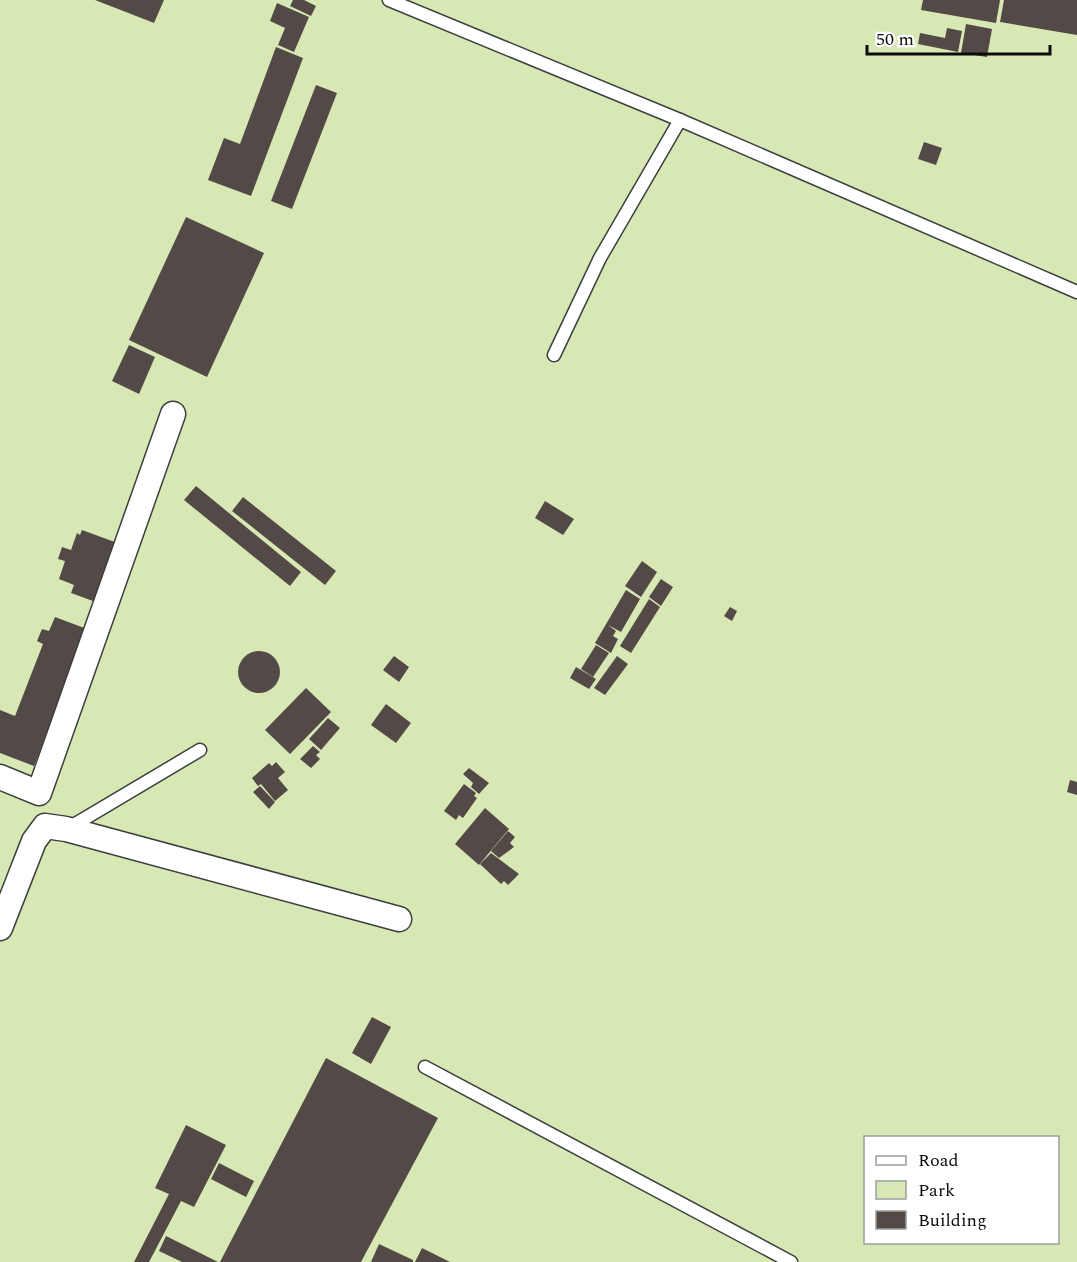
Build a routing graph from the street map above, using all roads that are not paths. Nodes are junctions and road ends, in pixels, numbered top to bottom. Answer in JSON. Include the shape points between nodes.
{"nodes":[{"id":1,"x":389,"y":0,"type":"edge"},
{"id":2,"x":680,"y":120,"type":"junction"},
{"id":3,"x":1077,"y":292,"type":"edge"},
{"id":4,"x":554,"y":355,"type":"dead end"},
{"id":5,"x":173,"y":414,"type":"dead end"},
{"id":6,"x":200,"y":750,"type":"dead end"},
{"id":7,"x":0,"y":777,"type":"edge"},
{"id":8,"x":66,"y":829,"type":"junction"},
{"id":9,"x":399,"y":919,"type":"dead end"},
{"id":10,"x":0,"y":928,"type":"edge"},
{"id":11,"x":425,"y":1067,"type":"dead end"},
{"id":12,"x":791,"y":1262,"type":"edge"}],
"edges":[{"from":1,"to":2,"type":"lane"},
{"from":2,"to":3,"type":"lane"},
{"from":2,"to":4,"type":"lane","via":[[600,258]]},
{"from":5,"to":7,"type":"street","via":[[39,793]]},
{"from":6,"to":8,"type":"lane"},
{"from":8,"to":9,"type":"street"},
{"from":8,"to":10,"type":"street","via":[[45,826],[34,841]]},
{"from":11,"to":12,"type":"lane"}]}
